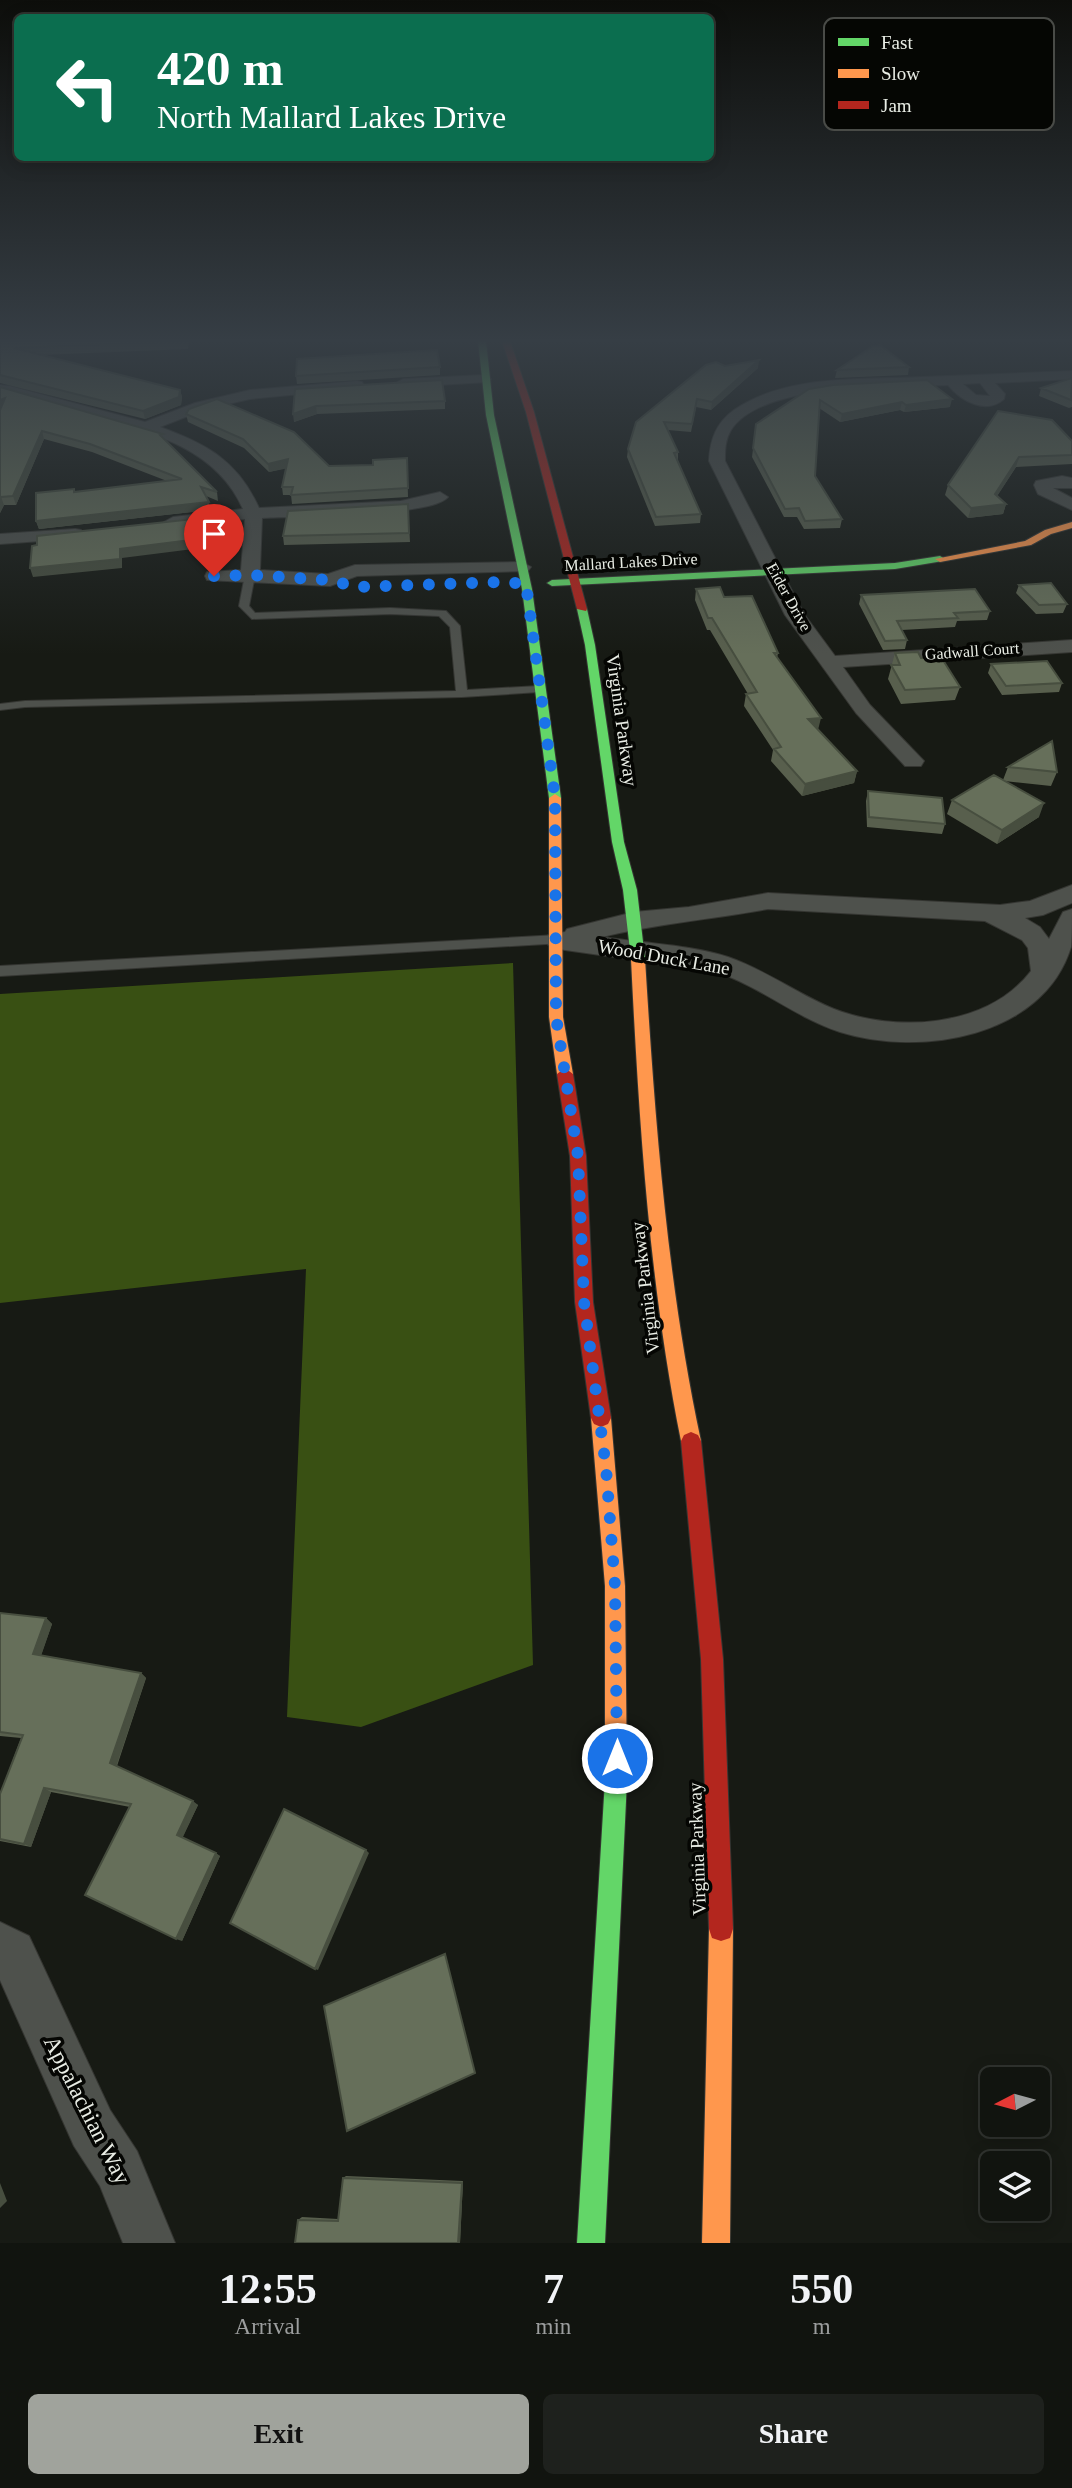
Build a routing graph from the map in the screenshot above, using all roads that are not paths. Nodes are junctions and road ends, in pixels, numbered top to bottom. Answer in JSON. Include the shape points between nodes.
{"nodes":[{"id":1,"x":190,"y":446,"type":"edge"},
{"id":2,"x":499,"y":446,"type":"edge"},
{"id":3,"x":538,"y":446,"type":"edge"},
{"id":4,"x":717,"y":446,"type":"edge"},
{"id":5,"x":1072,"y":483,"type":"edge"},
{"id":6,"x":440,"y":497,"type":"dead end"},
{"id":7,"x":1072,"y":505,"type":"edge"},
{"id":8,"x":253,"y":513,"type":"junction"},
{"id":9,"x":156,"y":524,"type":"edge"},
{"id":10,"x":1072,"y":524,"type":"edge"},
{"id":11,"x":1048,"y":532,"type":"junction"},
{"id":12,"x":88,"y":533,"type":"edge"},
{"id":13,"x":0,"y":539,"type":"edge"},
{"id":14,"x":938,"y":543,"type":"dead end"},
{"id":15,"x":768,"y":560,"type":"junction"},
{"id":16,"x":591,"y":564,"type":"dead end"},
{"id":17,"x":565,"y":566,"type":"junction"},
{"id":18,"x":527,"y":573,"type":"junction"},
{"id":19,"x":250,"y":575,"type":"junction"},
{"id":20,"x":214,"y":576,"type":"dead end"},
{"id":21,"x":576,"y":582,"type":"junction"},
{"id":22,"x":1072,"y":646,"type":"edge"},
{"id":23,"x":830,"y":662,"type":"junction"},
{"id":24,"x":539,"y":689,"type":"junction"},
{"id":25,"x":461,"y":694,"type":"junction"},
{"id":26,"x":0,"y":707,"type":"edge"},
{"id":27,"x":914,"y":761,"type":"dead end"},
{"id":28,"x":1072,"y":893,"type":"edge"},
{"id":29,"x":988,"y":913,"type":"junction"},
{"id":30,"x":1072,"y":918,"type":"edge"},
{"id":31,"x":634,"y":921,"type":"junction"},
{"id":32,"x":558,"y":940,"type":"junction"},
{"id":33,"x":638,"y":951,"type":"junction"},
{"id":34,"x":0,"y":971,"type":"edge"},
{"id":35,"x":1044,"y":971,"type":"junction"},
{"id":36,"x":0,"y":1945,"type":"edge"},
{"id":37,"x":149,"y":2243,"type":"edge"},
{"id":38,"x":591,"y":2243,"type":"edge"},
{"id":39,"x":716,"y":2243,"type":"edge"}],
"edges":[{"from":1,"to":8,"type":"street","via":[[219,464],[241,488]]},
{"from":2,"to":18,"type":"main road"},
{"from":3,"to":17,"type":"main road","name":"Virginia Parkway"},
{"from":4,"to":15,"type":"street","name":"Eider Drive","via":[[717,461]]},
{"from":5,"to":7,"type":"street","via":[[1042,485]]},
{"from":6,"to":8,"type":"street","via":[[401,506]]},
{"from":8,"to":9,"type":"street"},
{"from":8,"to":19,"type":"street"},
{"from":10,"to":11,"type":"main road","name":"Mallard Lakes Drive"},
{"from":11,"to":14,"type":"main road","name":"Mallard Lakes Drive","via":[[1013,531]]},
{"from":11,"to":15,"type":"main road","name":"Mallard Lakes Drive","via":[[1028,543],[895,566]]},
{"from":12,"to":13,"type":"street"},
{"from":15,"to":21,"type":"main road","name":"Mallard Lakes Drive"},
{"from":15,"to":23,"type":"street","name":"Eider Drive","via":[[795,614]]},
{"from":16,"to":17,"type":"main road","name":"Mallard Lakes Drive"},
{"from":17,"to":21,"type":"main road","name":"Virginia Parkway"},
{"from":18,"to":19,"type":"street","via":[[504,582],[356,587],[330,580]]},
{"from":18,"to":21,"type":"main road","name":"Mallard Lakes Drive"},
{"from":18,"to":24,"type":"main road"},
{"from":19,"to":20,"type":"street"},
{"from":19,"to":25,"type":"lane","via":[[244,606],[252,616],[390,611],[442,614],[455,626]]},
{"from":21,"to":31,"type":"main road","name":"Virginia Parkway"},
{"from":22,"to":23,"type":"street","name":"Gadwall Court"},
{"from":23,"to":27,"type":"street","name":"Eider Drive","via":[[863,709]]},
{"from":24,"to":25,"type":"lane"},
{"from":24,"to":32,"type":"main road","via":[[555,798]]},
{"from":25,"to":26,"type":"lane"},
{"from":28,"to":29,"type":"street","name":"Wood Duck Lane","via":[[1034,909]]},
{"from":29,"to":31,"type":"street","name":"Wood Duck Lane","via":[[768,901]]},
{"from":29,"to":35,"type":"street","name":"Wood Duck Lane","via":[[1024,927],[1037,939],[1044,952]]},
{"from":30,"to":35,"type":"street","name":"Wood Duck Lane"},
{"from":31,"to":32,"type":"street","name":"Wood Duck Lane"},
{"from":31,"to":33,"type":"main road","name":"Virginia Parkway"},
{"from":32,"to":33,"type":"street","name":"Wood Duck Lane"},
{"from":32,"to":34,"type":"lane"},
{"from":32,"to":38,"type":"main road","via":[[556,1017],[578,1156],[584,1302],[601,1421],[616,1610],[617,1758]]},
{"from":33,"to":35,"type":"street","name":"Wood Duck Lane","via":[[717,963],[741,971],[823,1016],[890,1031],[956,1029],[982,1021],[1009,1006],[1036,984]]},
{"from":33,"to":39,"type":"main road","name":"Virginia Parkway","via":[[662,1269],[677,1379],[693,1449],[712,1659],[721,1928]]},
{"from":36,"to":37,"type":"street","name":"Appalachian Way","via":[[12,1953],[92,2128],[119,2169]]}]}
